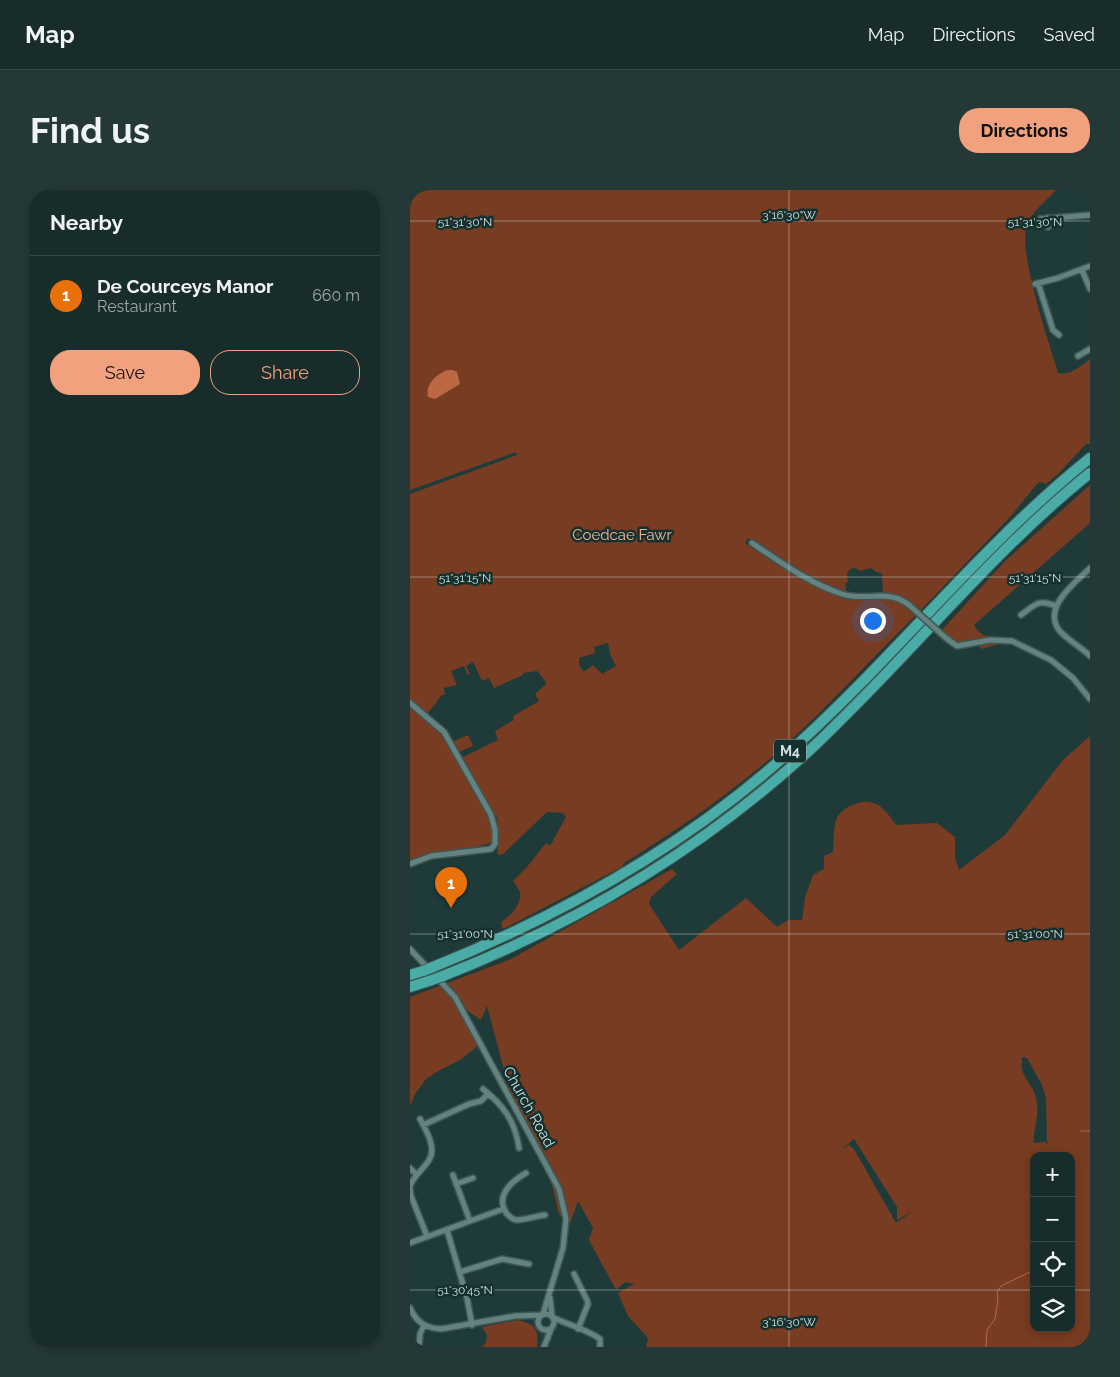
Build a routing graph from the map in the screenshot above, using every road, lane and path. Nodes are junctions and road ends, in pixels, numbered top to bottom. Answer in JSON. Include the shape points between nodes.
{"nodes":[{"id":1,"x":1090,"y":216,"type":"edge"},
{"id":2,"x":1047,"y":218,"type":"junction"},
{"id":3,"x":1040,"y":219,"type":"dead end"},
{"id":4,"x":1048,"y":227,"type":"dead end"},
{"id":5,"x":1090,"y":266,"type":"edge"},
{"id":6,"x":1082,"y":270,"type":"junction"},
{"id":7,"x":1090,"y":289,"type":"edge"},
{"id":8,"x":1059,"y":334,"type":"dead end"},
{"id":9,"x":1090,"y":349,"type":"edge"},
{"id":10,"x":1078,"y":356,"type":"dead end"},
{"id":11,"x":1090,"y":458,"type":"edge"},
{"id":12,"x":1090,"y":473,"type":"edge"},
{"id":13,"x":752,"y":543,"type":"dead end"},
{"id":14,"x":1090,"y":568,"type":"edge"},
{"id":15,"x":1056,"y":606,"type":"junction"},
{"id":16,"x":1022,"y":615,"type":"dead end"},
{"id":17,"x":1090,"y":656,"type":"edge"},
{"id":18,"x":1090,"y":699,"type":"edge"},
{"id":19,"x":410,"y":703,"type":"edge"},
{"id":20,"x":410,"y":864,"type":"edge"},
{"id":21,"x":410,"y":949,"type":"edge"},
{"id":22,"x":410,"y":975,"type":"edge"},
{"id":23,"x":410,"y":988,"type":"edge"},
{"id":24,"x":483,"y":1090,"type":"dead end"},
{"id":25,"x":488,"y":1094,"type":"junction"},
{"id":26,"x":420,"y":1119,"type":"dead end"},
{"id":27,"x":423,"y":1125,"type":"junction"},
{"id":28,"x":519,"y":1148,"type":"dead end"},
{"id":29,"x":410,"y":1168,"type":"edge"},
{"id":30,"x":526,"y":1173,"type":"dead end"},
{"id":31,"x":416,"y":1174,"type":"junction"},
{"id":32,"x":452,"y":1175,"type":"dead end"},
{"id":33,"x":472,"y":1178,"type":"dead end"},
{"id":34,"x":456,"y":1184,"type":"junction"},
{"id":35,"x":410,"y":1187,"type":"edge"},
{"id":36,"x":503,"y":1208,"type":"junction"},
{"id":37,"x":545,"y":1215,"type":"dead end"},
{"id":38,"x":470,"y":1221,"type":"junction"},
{"id":39,"x":447,"y":1230,"type":"junction"},
{"id":40,"x":427,"y":1236,"type":"junction"},
{"id":41,"x":410,"y":1243,"type":"edge"},
{"id":42,"x":518,"y":1262,"type":"junction"},
{"id":43,"x":529,"y":1264,"type":"dead end"},
{"id":44,"x":517,"y":1270,"type":"dead end"},
{"id":45,"x":460,"y":1272,"type":"junction"},
{"id":46,"x":574,"y":1274,"type":"dead end"},
{"id":47,"x":550,"y":1298,"type":"junction"},
{"id":48,"x":410,"y":1308,"type":"edge"},
{"id":49,"x":542,"y":1314,"type":"junction"},
{"id":50,"x":526,"y":1316,"type":"junction"},
{"id":51,"x":553,"y":1317,"type":"junction"},
{"id":52,"x":424,"y":1325,"type":"junction"},
{"id":53,"x":472,"y":1325,"type":"junction"},
{"id":54,"x":569,"y":1325,"type":"junction"},
{"id":55,"x":539,"y":1326,"type":"junction"},
{"id":56,"x":552,"y":1328,"type":"junction"},
{"id":57,"x":578,"y":1329,"type":"junction"},
{"id":58,"x":545,"y":1345,"type":"edge"},
{"id":59,"x":419,"y":1347,"type":"edge"},
{"id":60,"x":600,"y":1347,"type":"edge"}],
"edges":[{"from":1,"to":2,"type":"street"},
{"from":2,"to":3,"type":"street"},
{"from":2,"to":4,"type":"street"},
{"from":5,"to":6,"type":"street"},
{"from":6,"to":7,"type":"street"},
{"from":6,"to":8,"type":"street","via":[[1036,283],[1053,330]]},
{"from":9,"to":10,"type":"street"},
{"from":11,"to":22,"type":"highway","number":"M4","bridge":true,"via":[[1019,520],[851,693],[759,778],[669,846],[620,876],[519,930]]},
{"from":12,"to":23,"type":"highway","number":"M4","bridge":true,"via":[[1029,526],[812,747],[732,815],[650,872],[553,928]]},
{"from":13,"to":18,"type":"street","bridge":true,"via":[[817,584],[842,594],[892,596],[902,600],[958,646],[990,640],[1012,641],[1051,660],[1073,678]]},
{"from":14,"to":15,"type":"street"},
{"from":15,"to":16,"type":"street","via":[[1040,602]]},
{"from":15,"to":17,"type":"street","via":[[1059,630]]},
{"from":19,"to":20,"type":"street","via":[[438,726],[449,740],[491,815],[495,844],[491,849],[431,856]]},
{"from":21,"to":47,"type":"street","name":"Church Road","via":[[455,997],[559,1189],[566,1219],[564,1248]]},
{"from":24,"to":25,"type":"street"},
{"from":25,"to":27,"type":"street","via":[[481,1101]]},
{"from":25,"to":28,"type":"street","via":[[506,1113],[515,1130]]},
{"from":26,"to":27,"type":"street"},
{"from":27,"to":31,"type":"street","via":[[432,1150],[430,1160]]},
{"from":29,"to":31,"type":"street"},
{"from":30,"to":36,"type":"street","via":[[506,1189]]},
{"from":31,"to":35,"type":"street"},
{"from":32,"to":34,"type":"street"},
{"from":33,"to":34,"type":"street"},
{"from":34,"to":38,"type":"street"},
{"from":35,"to":40,"type":"street"},
{"from":36,"to":37,"type":"street","via":[[510,1218],[516,1220]]},
{"from":36,"to":38,"type":"street"},
{"from":38,"to":39,"type":"street"},
{"from":39,"to":40,"type":"street"},
{"from":39,"to":45,"type":"street"},
{"from":40,"to":41,"type":"street"},
{"from":42,"to":43,"type":"street"},
{"from":42,"to":44,"type":"street"},
{"from":42,"to":45,"type":"street","via":[[494,1260]]},
{"from":45,"to":53,"type":"street"},
{"from":46,"to":57,"type":"street","via":[[588,1300]]},
{"from":47,"to":49,"type":"street","name":"Church Road"},
{"from":47,"to":51,"type":"street","name":"Church Road"},
{"from":48,"to":52,"type":"street","via":[[414,1318]]},
{"from":49,"to":50,"type":"street"},
{"from":49,"to":51,"type":"street"},
{"from":49,"to":55,"type":"street","via":[[538,1319]]},
{"from":50,"to":53,"type":"street"},
{"from":50,"to":55,"type":"street"},
{"from":51,"to":54,"type":"street"},
{"from":51,"to":56,"type":"street"},
{"from":52,"to":53,"type":"street","via":[[441,1329]]},
{"from":52,"to":59,"type":"street"},
{"from":54,"to":56,"type":"street"},
{"from":54,"to":57,"type":"street"},
{"from":55,"to":56,"type":"street","via":[[545,1330]]},
{"from":55,"to":58,"type":"street"},
{"from":56,"to":58,"type":"street"},
{"from":57,"to":60,"type":"street","via":[[594,1334],[600,1339]]}]}
